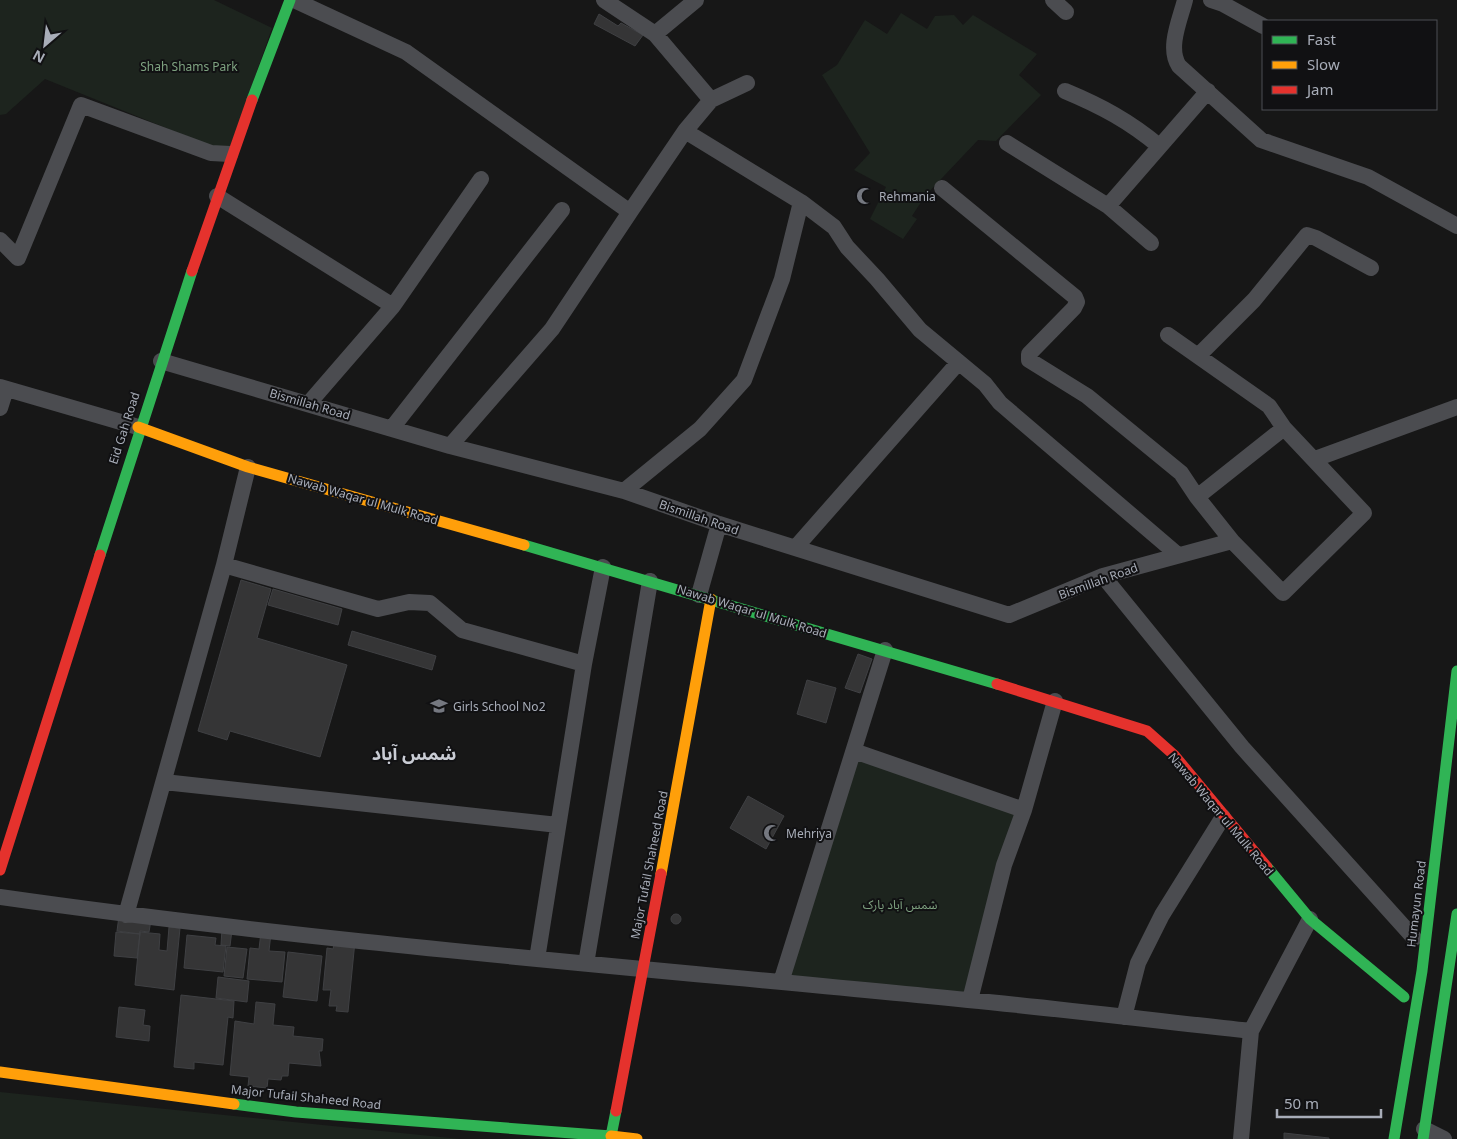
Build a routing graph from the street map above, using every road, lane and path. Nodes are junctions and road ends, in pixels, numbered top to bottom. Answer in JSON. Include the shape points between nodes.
{"nodes":[{"id":1,"x":290,"y":0,"type":"edge"},
{"id":2,"x":294,"y":0,"type":"edge"},
{"id":3,"x":604,"y":0,"type":"edge"},
{"id":4,"x":696,"y":0,"type":"edge"},
{"id":5,"x":1053,"y":0,"type":"edge"},
{"id":6,"x":1185,"y":0,"type":"edge"},
{"id":7,"x":1210,"y":0,"type":"edge"},
{"id":8,"x":1066,"y":12,"type":"dead end"},
{"id":9,"x":1262,"y":25,"type":"edge"},
{"id":10,"x":655,"y":34,"type":"junction"},
{"id":11,"x":747,"y":83,"type":"dead end"},
{"id":12,"x":1065,"y":91,"type":"dead end"},
{"id":13,"x":1208,"y":91,"type":"junction"},
{"id":14,"x":711,"y":100,"type":"junction"},
{"id":15,"x":685,"y":131,"type":"junction"},
{"id":16,"x":1007,"y":143,"type":"dead end"},
{"id":17,"x":1159,"y":146,"type":"junction"},
{"id":18,"x":230,"y":154,"type":"junction"},
{"id":19,"x":481,"y":179,"type":"dead end"},
{"id":20,"x":942,"y":188,"type":"dead end"},
{"id":21,"x":217,"y":196,"type":"junction"},
{"id":22,"x":801,"y":202,"type":"junction"},
{"id":23,"x":1108,"y":206,"type":"junction"},
{"id":24,"x":562,"y":210,"type":"dead end"},
{"id":25,"x":630,"y":212,"type":"junction"},
{"id":26,"x":1457,"y":226,"type":"edge"},
{"id":27,"x":0,"y":240,"type":"edge"},
{"id":28,"x":1151,"y":243,"type":"dead end"},
{"id":29,"x":1371,"y":268,"type":"dead end"},
{"id":30,"x":393,"y":306,"type":"junction"},
{"id":31,"x":1168,"y":336,"type":"dead end"},
{"id":32,"x":1198,"y":356,"type":"junction"},
{"id":33,"x":161,"y":361,"type":"junction"},
{"id":34,"x":958,"y":363,"type":"junction"},
{"id":35,"x":3,"y":388,"type":"edge"},
{"id":36,"x":309,"y":403,"type":"junction"},
{"id":37,"x":1457,"y":407,"type":"edge"},
{"id":38,"x":0,"y":408,"type":"edge"},
{"id":39,"x":138,"y":426,"type":"junction"},
{"id":40,"x":392,"y":428,"type":"junction"},
{"id":41,"x":1284,"y":428,"type":"junction"},
{"id":42,"x":450,"y":446,"type":"junction"},
{"id":43,"x":1315,"y":460,"type":"junction"},
{"id":44,"x":248,"y":467,"type":"junction"},
{"id":45,"x":624,"y":491,"type":"junction"},
{"id":46,"x":1197,"y":497,"type":"junction"},
{"id":47,"x":719,"y":524,"type":"junction"},
{"id":48,"x":1232,"y":541,"type":"junction"},
{"id":49,"x":796,"y":547,"type":"junction"},
{"id":50,"x":1178,"y":555,"type":"junction"},
{"id":51,"x":224,"y":565,"type":"junction"},
{"id":52,"x":603,"y":567,"type":"junction"},
{"id":53,"x":1103,"y":576,"type":"junction"},
{"id":54,"x":650,"y":581,"type":"junction"},
{"id":55,"x":705,"y":596,"type":"junction"},
{"id":56,"x":885,"y":650,"type":"junction"},
{"id":57,"x":584,"y":664,"type":"junction"},
{"id":58,"x":1457,"y":671,"type":"edge"},
{"id":59,"x":1055,"y":701,"type":"junction"},
{"id":60,"x":854,"y":751,"type":"junction"},
{"id":61,"x":164,"y":782,"type":"junction"},
{"id":62,"x":1024,"y":810,"type":"junction"},
{"id":63,"x":1223,"y":817,"type":"junction"},
{"id":64,"x":558,"y":825,"type":"junction"},
{"id":65,"x":0,"y":870,"type":"edge"},
{"id":66,"x":1434,"y":878,"type":"junction"},
{"id":67,"x":0,"y":897,"type":"edge"},
{"id":68,"x":1457,"y":914,"type":"edge"},
{"id":69,"x":126,"y":915,"type":"junction"},
{"id":70,"x":1310,"y":919,"type":"junction"},
{"id":71,"x":1414,"y":942,"type":"joint"},
{"id":72,"x":537,"y":959,"type":"junction"},
{"id":73,"x":586,"y":964,"type":"junction"},
{"id":74,"x":643,"y":970,"type":"junction"},
{"id":75,"x":1407,"y":981,"type":"dead end"},
{"id":76,"x":781,"y":982,"type":"junction"},
{"id":77,"x":970,"y":1000,"type":"junction"},
{"id":78,"x":1124,"y":1017,"type":"junction"},
{"id":79,"x":1251,"y":1031,"type":"junction"},
{"id":80,"x":1394,"y":1064,"type":"dead end"},
{"id":81,"x":0,"y":1072,"type":"edge"},
{"id":82,"x":1423,"y":1134,"type":"edge"},
{"id":83,"x":611,"y":1137,"type":"edge"},
{"id":84,"x":637,"y":1139,"type":"edge"},
{"id":85,"x":1241,"y":1139,"type":"edge"},
{"id":86,"x":1384,"y":1139,"type":"edge"},
{"id":87,"x":1394,"y":1139,"type":"edge"},
{"id":88,"x":1444,"y":1139,"type":"edge"}],
"edges":[{"from":1,"to":18,"type":"street","name":"Eid Gah Road"},
{"from":2,"to":25,"type":"street","via":[[406,52]]},
{"from":3,"to":10,"type":"street"},
{"from":4,"to":10,"type":"street"},
{"from":5,"to":8,"type":"street"},
{"from":6,"to":13,"type":"street","via":[[1173,48],[1174,58]]},
{"from":7,"to":9,"type":"street"},
{"from":10,"to":14,"type":"street"},
{"from":11,"to":14,"type":"street"},
{"from":12,"to":17,"type":"street","via":[[1101,106]]},
{"from":13,"to":17,"type":"street"},
{"from":13,"to":26,"type":"street","via":[[1261,140],[1368,177]]},
{"from":14,"to":15,"type":"street"},
{"from":15,"to":22,"type":"street"},
{"from":15,"to":25,"type":"street"},
{"from":16,"to":23,"type":"street"},
{"from":17,"to":23,"type":"street"},
{"from":18,"to":21,"type":"street","name":"Eid Gah Road"},
{"from":18,"to":27,"type":"street","via":[[211,153],[81,105],[18,258]]},
{"from":19,"to":30,"type":"street"},
{"from":20,"to":46,"type":"street","via":[[1075,297],[1074,308],[1030,354],[1029,360],[1087,396],[1181,473]]},
{"from":21,"to":30,"type":"street"},
{"from":21,"to":33,"type":"street","name":"Eid Gah Road"},
{"from":22,"to":34,"type":"street","via":[[834,228],[920,330]]},
{"from":22,"to":45,"type":"street","via":[[782,279],[744,380],[700,429]]},
{"from":23,"to":28,"type":"street"},
{"from":24,"to":40,"type":"street"},
{"from":25,"to":42,"type":"street","via":[[552,329]]},
{"from":29,"to":32,"type":"street","via":[[1307,235],[1254,300]]},
{"from":30,"to":36,"type":"street"},
{"from":31,"to":32,"type":"street"},
{"from":32,"to":41,"type":"street","via":[[1269,406]]},
{"from":33,"to":36,"type":"street","name":"Bismillah Road"},
{"from":33,"to":39,"type":"street","name":"Eid Gah Road"},
{"from":34,"to":49,"type":"street"},
{"from":34,"to":50,"type":"street"},
{"from":35,"to":38,"type":"street"},
{"from":35,"to":39,"type":"street","name":"Nawab Waqar ul Mulk Road"},
{"from":36,"to":40,"type":"street","name":"Bismillah Road"},
{"from":37,"to":43,"type":"street"},
{"from":39,"to":44,"type":"street","name":"Nawab Waqar ul Mulk Road"},
{"from":39,"to":65,"type":"street","name":"Eid Gah Road","via":[[83,612]]},
{"from":40,"to":42,"type":"street","name":"Bismillah Road"},
{"from":41,"to":43,"type":"street"},
{"from":41,"to":46,"type":"street"},
{"from":42,"to":45,"type":"street","name":"Bismillah Road"},
{"from":43,"to":48,"type":"street","via":[[1364,512],[1283,593]]},
{"from":44,"to":51,"type":"street"},
{"from":44,"to":52,"type":"street","name":"Nawab Waqar ul Mulk Road"},
{"from":45,"to":47,"type":"street","name":"Bismillah Road"},
{"from":46,"to":48,"type":"street"},
{"from":47,"to":49,"type":"street","name":"Bismillah Road"},
{"from":47,"to":55,"type":"street"},
{"from":48,"to":50,"type":"street","name":"Bismillah Road"},
{"from":49,"to":53,"type":"street","name":"Bismillah Road","via":[[1009,615]]},
{"from":50,"to":53,"type":"street","name":"Bismillah Road"},
{"from":51,"to":57,"type":"street","via":[[378,609],[409,602],[430,603],[462,630]]},
{"from":51,"to":61,"type":"street"},
{"from":52,"to":54,"type":"street","name":"Nawab Waqar ul Mulk Road"},
{"from":52,"to":57,"type":"street"},
{"from":53,"to":71,"type":"street","via":[[1242,747]]},
{"from":54,"to":55,"type":"street","name":"Nawab Waqar ul Mulk Road"},
{"from":54,"to":73,"type":"street"},
{"from":55,"to":56,"type":"street","name":"Nawab Waqar ul Mulk Road"},
{"from":55,"to":74,"type":"street","name":"Major Tufail Shaheed Road"},
{"from":56,"to":59,"type":"street","name":"Nawab Waqar ul Mulk Road"},
{"from":56,"to":60,"type":"street"},
{"from":57,"to":64,"type":"street"},
{"from":58,"to":66,"type":"street","name":"Humayun Road"},
{"from":59,"to":62,"type":"street"},
{"from":59,"to":63,"type":"street","name":"Nawab Waqar ul Mulk Road","via":[[1147,731],[1174,756]]},
{"from":60,"to":62,"type":"street"},
{"from":60,"to":76,"type":"street"},
{"from":61,"to":64,"type":"street"},
{"from":61,"to":69,"type":"street"},
{"from":62,"to":77,"type":"street","via":[[1004,865]]},
{"from":63,"to":70,"type":"street","name":"Nawab Waqar ul Mulk Road"},
{"from":63,"to":78,"type":"street","via":[[1162,915],[1142,955]]},
{"from":64,"to":72,"type":"street"},
{"from":66,"to":71,"type":"street"},
{"from":66,"to":87,"type":"street","name":"Humayun Road"},
{"from":67,"to":69,"type":"street"},
{"from":68,"to":82,"type":"street"},
{"from":69,"to":72,"type":"street"},
{"from":70,"to":75,"type":"street","name":"Nawab Waqar ul Mulk Road","via":[[1403,1002]]},
{"from":70,"to":79,"type":"street"},
{"from":72,"to":73,"type":"street"},
{"from":73,"to":74,"type":"street"},
{"from":74,"to":76,"type":"street"},
{"from":74,"to":83,"type":"street","name":"Major Tufail Shaheed Road"},
{"from":76,"to":77,"type":"street"},
{"from":77,"to":78,"type":"street"},
{"from":78,"to":79,"type":"street"},
{"from":79,"to":85,"type":"street"},
{"from":80,"to":86,"type":"street"},
{"from":81,"to":83,"type":"street","name":"Major Tufail Shaheed Road","via":[[296,1112]]},
{"from":82,"to":88,"type":"street"},
{"from":83,"to":84,"type":"street","name":"Major Tufail Shaheed Road"}]}
